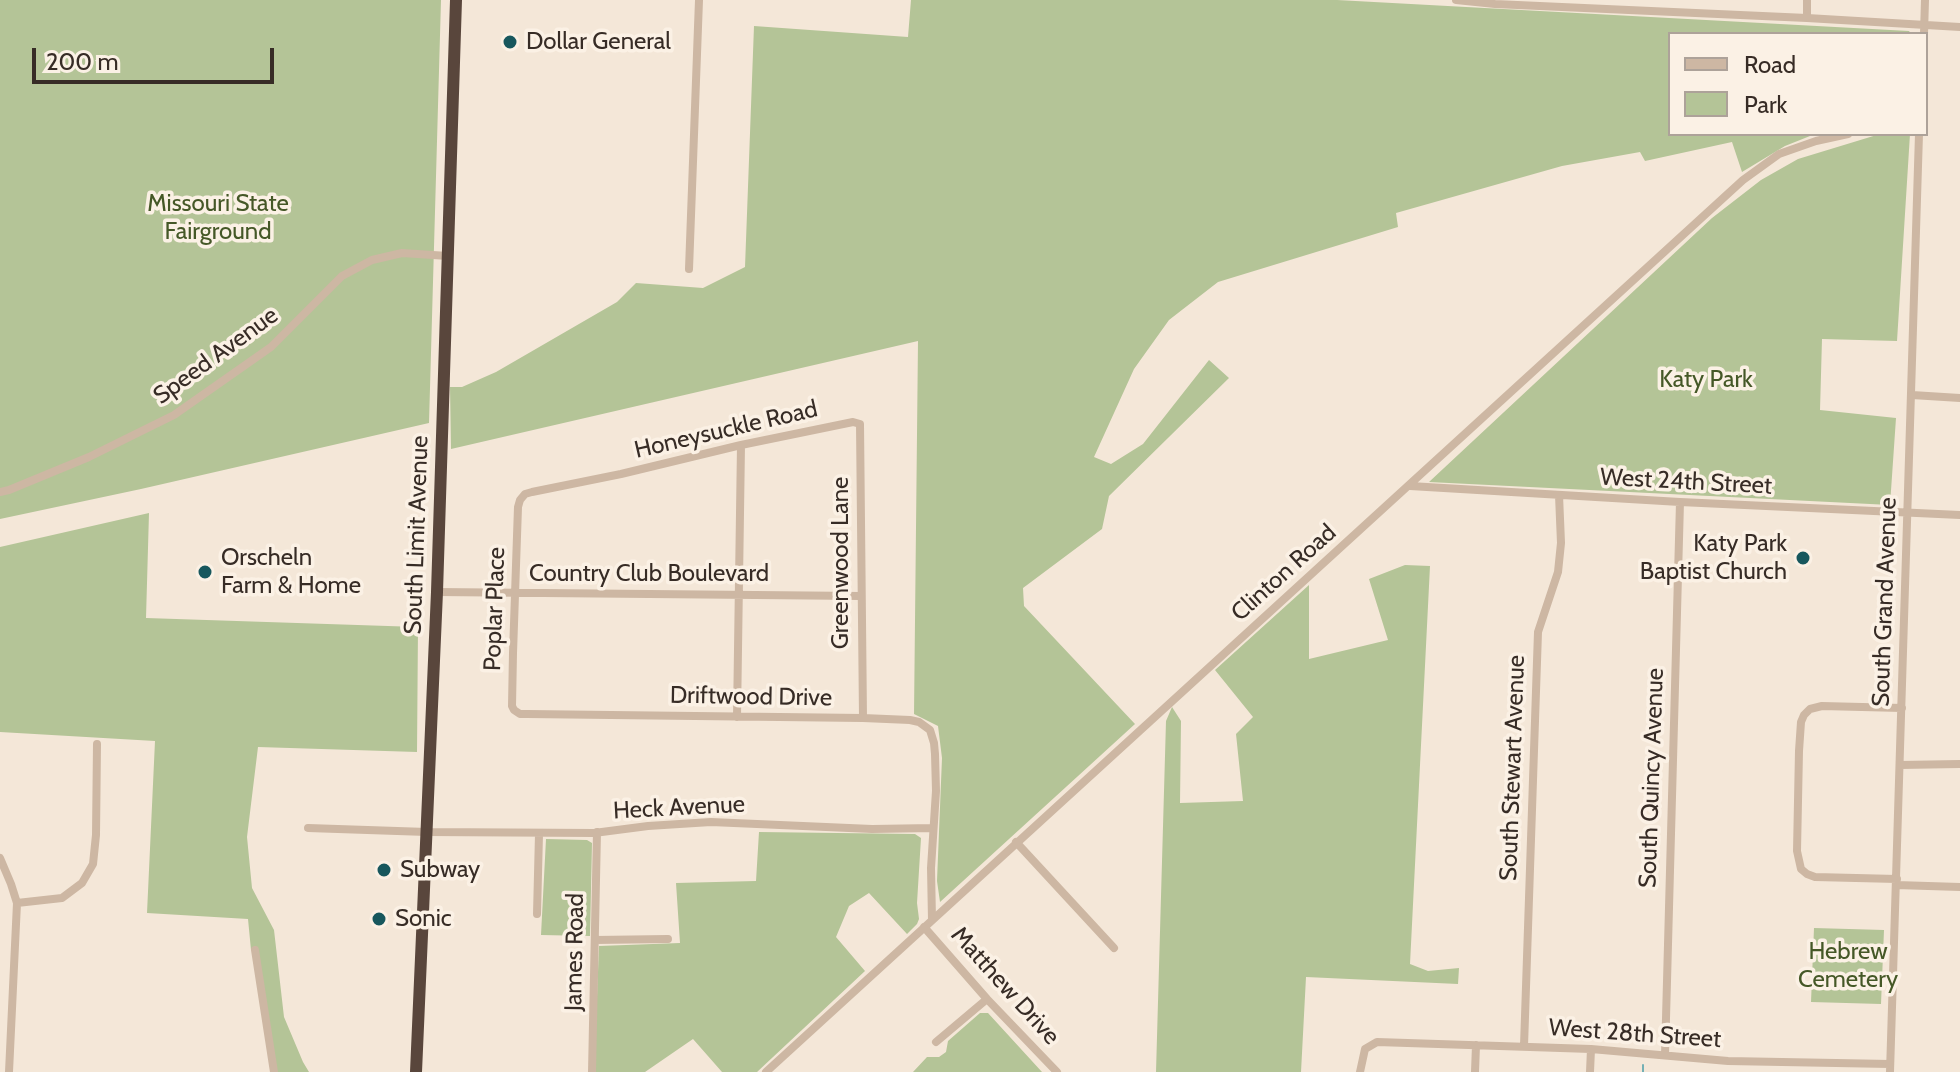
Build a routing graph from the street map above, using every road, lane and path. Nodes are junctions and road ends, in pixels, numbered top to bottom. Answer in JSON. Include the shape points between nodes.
{"nodes":[{"id":1,"x":456,"y":0,"type":"edge"},
{"id":2,"x":699,"y":0,"type":"edge"},
{"id":3,"x":1456,"y":0,"type":"edge"},
{"id":4,"x":1684,"y":0,"type":"edge"},
{"id":5,"x":1807,"y":0,"type":"edge"},
{"id":6,"x":1925,"y":0,"type":"edge"},
{"id":7,"x":1557,"y":3,"type":"edge"},
{"id":8,"x":1683,"y":12,"type":"junction"},
{"id":9,"x":1807,"y":18,"type":"junction"},
{"id":10,"x":1960,"y":27,"type":"edge"},
{"id":11,"x":1924,"y":29,"type":"edge"},
{"id":12,"x":1839,"y":136,"type":"edge"},
{"id":13,"x":1919,"y":136,"type":"edge"},
{"id":14,"x":448,"y":256,"type":"junction"},
{"id":15,"x":689,"y":269,"type":"dead end"},
{"id":16,"x":1912,"y":395,"type":"junction"},
{"id":17,"x":1960,"y":398,"type":"edge"},
{"id":18,"x":741,"y":445,"type":"junction"},
{"id":19,"x":860,"y":455,"type":"joint"},
{"id":20,"x":570,"y":485,"type":"joint"},
{"id":21,"x":1409,"y":486,"type":"junction"},
{"id":22,"x":0,"y":492,"type":"edge"},
{"id":23,"x":1559,"y":495,"type":"junction"},
{"id":24,"x":1680,"y":502,"type":"junction"},
{"id":25,"x":1908,"y":512,"type":"junction"},
{"id":26,"x":1960,"y":515,"type":"edge"},
{"id":27,"x":437,"y":592,"type":"junction"},
{"id":28,"x":516,"y":594,"type":"junction"},
{"id":29,"x":739,"y":595,"type":"junction"},
{"id":30,"x":861,"y":596,"type":"junction"},
{"id":31,"x":1902,"y":708,"type":"junction"},
{"id":32,"x":576,"y":715,"type":"joint"},
{"id":33,"x":737,"y":717,"type":"junction"},
{"id":34,"x":863,"y":718,"type":"junction"},
{"id":35,"x":97,"y":744,"type":"dead end"},
{"id":36,"x":1960,"y":764,"type":"edge"},
{"id":37,"x":1900,"y":765,"type":"junction"},
{"id":38,"x":308,"y":828,"type":"dead end"},
{"id":39,"x":933,"y":828,"type":"junction"},
{"id":40,"x":427,"y":832,"type":"junction"},
{"id":41,"x":597,"y":832,"type":"junction"},
{"id":42,"x":539,"y":834,"type":"junction"},
{"id":43,"x":1016,"y":842,"type":"junction"},
{"id":44,"x":0,"y":858,"type":"edge"},
{"id":45,"x":1896,"y":882,"type":"junction"},
{"id":46,"x":1960,"y":887,"type":"edge"},
{"id":47,"x":17,"y":903,"type":"junction"},
{"id":48,"x":537,"y":914,"type":"dead end"},
{"id":49,"x":932,"y":920,"type":"junction"},
{"id":50,"x":924,"y":927,"type":"junction"},
{"id":51,"x":668,"y":939,"type":"dead end"},
{"id":52,"x":595,"y":940,"type":"junction"},
{"id":53,"x":1114,"y":948,"type":"dead end"},
{"id":54,"x":255,"y":950,"type":"dead end"},
{"id":55,"x":987,"y":999,"type":"junction"},
{"id":56,"x":936,"y":1042,"type":"dead end"},
{"id":57,"x":1476,"y":1045,"type":"junction"},
{"id":58,"x":1524,"y":1046,"type":"junction"},
{"id":59,"x":1591,"y":1049,"type":"junction"},
{"id":60,"x":1665,"y":1055,"type":"junction"},
{"id":61,"x":1757,"y":1062,"type":"junction"},
{"id":62,"x":1890,"y":1068,"type":"edge"},
{"id":63,"x":9,"y":1072,"type":"edge"},
{"id":64,"x":274,"y":1072,"type":"edge"},
{"id":65,"x":416,"y":1072,"type":"edge"},
{"id":66,"x":592,"y":1072,"type":"edge"},
{"id":67,"x":766,"y":1072,"type":"edge"},
{"id":68,"x":1057,"y":1072,"type":"edge"},
{"id":69,"x":1360,"y":1072,"type":"edge"},
{"id":70,"x":1475,"y":1072,"type":"edge"},
{"id":71,"x":1590,"y":1072,"type":"edge"},
{"id":72,"x":1757,"y":1072,"type":"edge"}],
"edges":[{"from":1,"to":14,"type":"highway","name":"South Limit Avenue"},
{"from":2,"to":15,"type":"street"},
{"from":3,"to":7,"type":"street"},
{"from":4,"to":8,"type":"street"},
{"from":5,"to":9,"type":"street"},
{"from":6,"to":11,"type":"street"},
{"from":7,"to":8,"type":"street"},
{"from":8,"to":9,"type":"street"},
{"from":9,"to":11,"type":"street"},
{"from":10,"to":11,"type":"street"},
{"from":12,"to":21,"type":"street","name":"Clinton Road","via":[[1779,154],[1743,180]]},
{"from":13,"to":16,"type":"street","name":"South Grand Avenue"},
{"from":14,"to":22,"type":"street","name":"Speed Avenue","via":[[402,253],[372,260],[342,276],[271,347],[174,415],[89,457]]},
{"from":14,"to":27,"type":"highway","name":"South Limit Avenue"},
{"from":16,"to":17,"type":"street"},
{"from":16,"to":25,"type":"street","name":"South Grand Avenue"},
{"from":18,"to":19,"type":"street","name":"Honeysuckle Road","via":[[853,422],[860,424]]},
{"from":18,"to":20,"type":"street","name":"Honeysuckle Road"},
{"from":18,"to":29,"type":"street"},
{"from":19,"to":30,"type":"street","name":"Greenwood Lane"},
{"from":20,"to":28,"type":"street","name":"Poplar Place","via":[[525,494],[520,500]]},
{"from":21,"to":23,"type":"street","name":"West 24th Street"},
{"from":21,"to":43,"type":"street","name":"Clinton Road"},
{"from":23,"to":24,"type":"street","name":"West 24th Street"},
{"from":23,"to":58,"type":"street","name":"South Stewart Avenue","via":[[1558,572],[1538,632]]},
{"from":24,"to":25,"type":"street","name":"West 24th Street"},
{"from":24,"to":60,"type":"street","name":"South Quincy Avenue"},
{"from":25,"to":26,"type":"street","name":"West 24th Street"},
{"from":25,"to":31,"type":"street","name":"South Grand Avenue"},
{"from":27,"to":28,"type":"street","name":"Country Club Boulevard"},
{"from":27,"to":40,"type":"highway","name":"South Limit Avenue"},
{"from":28,"to":29,"type":"street","name":"Country Club Boulevard"},
{"from":28,"to":32,"type":"street","name":"Poplar Place","via":[[512,706],[520,714]]},
{"from":29,"to":30,"type":"street","name":"Country Club Boulevard"},
{"from":29,"to":33,"type":"street"},
{"from":30,"to":34,"type":"street","name":"Greenwood Lane"},
{"from":31,"to":37,"type":"street","name":"South Grand Avenue"},
{"from":31,"to":45,"type":"street","via":[[1810,709],[1801,722],[1799,751],[1801,869],[1815,877]]},
{"from":32,"to":33,"type":"street","name":"Driftwood Drive"},
{"from":33,"to":34,"type":"street","name":"Driftwood Drive"},
{"from":34,"to":39,"type":"street","name":"Driftwood Drive","via":[[910,720],[925,725],[933,736]]},
{"from":35,"to":47,"type":"street","via":[[93,864],[82,883],[62,898]]},
{"from":36,"to":37,"type":"street"},
{"from":37,"to":45,"type":"street","name":"South Grand Avenue"},
{"from":38,"to":40,"type":"street","name":"Heck Avenue"},
{"from":39,"to":41,"type":"street","name":"Heck Avenue","via":[[711,822]]},
{"from":39,"to":49,"type":"street"},
{"from":40,"to":42,"type":"street","name":"Heck Avenue"},
{"from":40,"to":65,"type":"highway","name":"South Limit Avenue"},
{"from":41,"to":42,"type":"street","name":"Heck Avenue"},
{"from":41,"to":52,"type":"street","name":"James Road"},
{"from":42,"to":48,"type":"street"},
{"from":43,"to":49,"type":"street","name":"Clinton Road"},
{"from":43,"to":53,"type":"street"},
{"from":44,"to":47,"type":"street"},
{"from":45,"to":46,"type":"street"},
{"from":45,"to":62,"type":"street","name":"South Grand Avenue"},
{"from":47,"to":63,"type":"street"},
{"from":49,"to":50,"type":"street","name":"Clinton Road"},
{"from":50,"to":55,"type":"street","name":"Matthew Drive"},
{"from":50,"to":67,"type":"street","name":"Clinton Road"},
{"from":51,"to":52,"type":"street"},
{"from":52,"to":66,"type":"street","name":"James Road"},
{"from":54,"to":64,"type":"street"},
{"from":55,"to":56,"type":"street"},
{"from":55,"to":68,"type":"street","name":"Matthew Drive"},
{"from":57,"to":58,"type":"street","name":"West 28th Street"},
{"from":57,"to":69,"type":"street","name":"West 28th Street","via":[[1377,1042],[1365,1049]]},
{"from":57,"to":70,"type":"street"},
{"from":58,"to":59,"type":"street","name":"West 28th Street"},
{"from":59,"to":60,"type":"street","name":"West 28th Street"},
{"from":59,"to":71,"type":"street"},
{"from":60,"to":61,"type":"street","name":"West 28th Street"},
{"from":61,"to":62,"type":"street","name":"West 28th Street"},
{"from":61,"to":72,"type":"street"}]}
